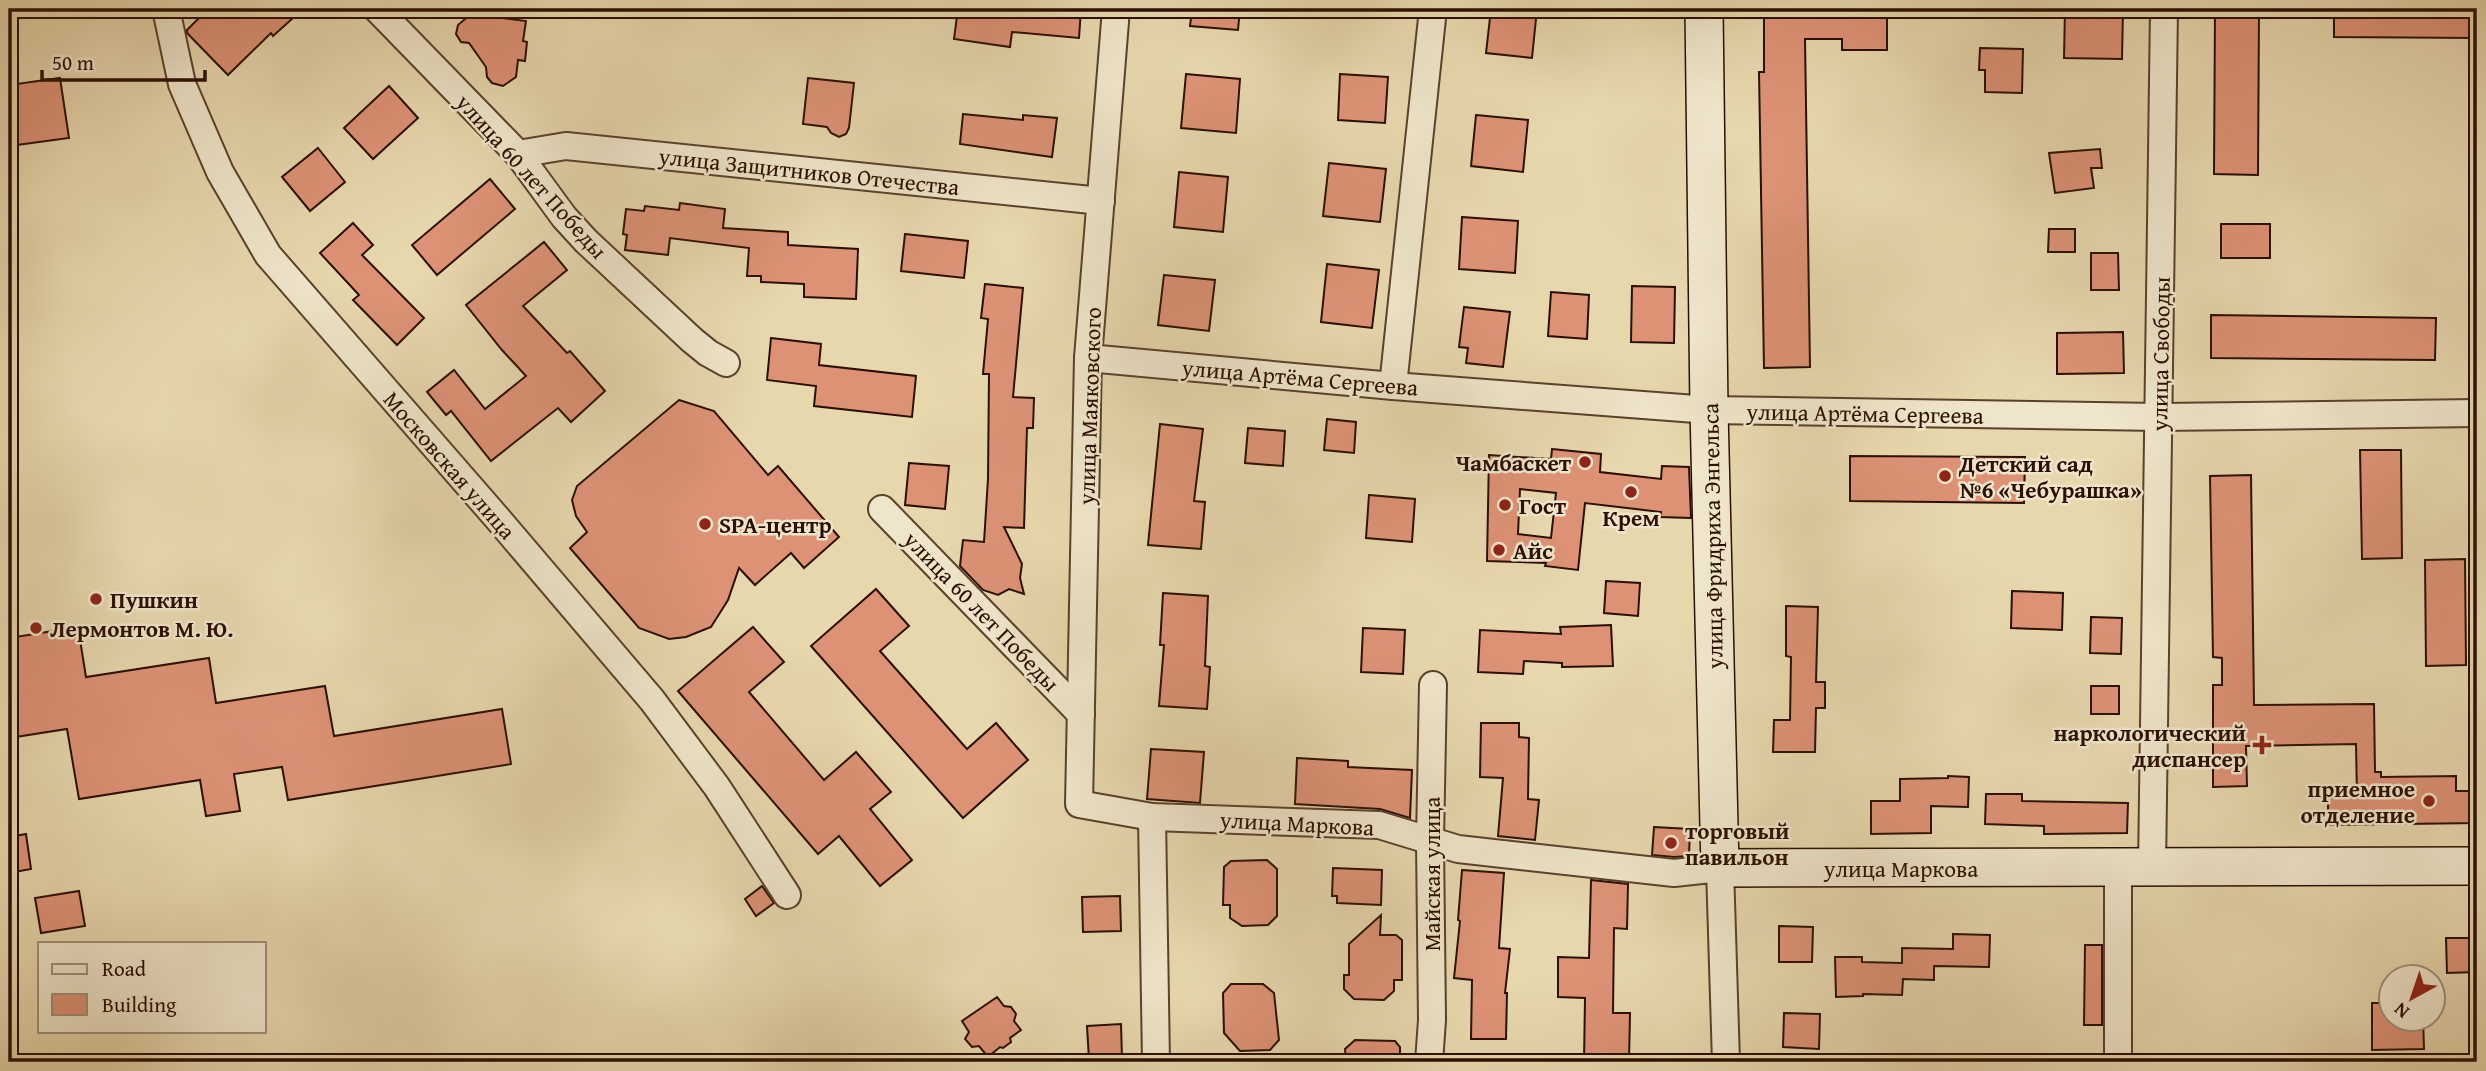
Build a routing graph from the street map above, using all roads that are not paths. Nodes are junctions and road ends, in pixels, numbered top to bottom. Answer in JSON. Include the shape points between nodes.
{"nodes":[{"id":1,"x":166,"y":9,"type":"edge"},
{"id":2,"x":377,"y":9,"type":"edge"},
{"id":3,"x":1116,"y":9,"type":"edge"},
{"id":4,"x":1433,"y":9,"type":"edge"},
{"id":5,"x":1704,"y":9,"type":"edge"},
{"id":6,"x":2164,"y":9,"type":"edge"},
{"id":7,"x":518,"y":154,"type":"junction"},
{"id":8,"x":1101,"y":201,"type":"junction"},
{"id":9,"x":1088,"y":358,"type":"junction"},
{"id":10,"x":726,"y":363,"type":"dead end"},
{"id":11,"x":1393,"y":386,"type":"junction"},
{"id":12,"x":1709,"y":410,"type":"junction"},
{"id":13,"x":2477,"y":413,"type":"edge"},
{"id":14,"x":2160,"y":417,"type":"junction"},
{"id":15,"x":882,"y":509,"type":"dead end"},
{"id":16,"x":1433,"y":685,"type":"dead end"},
{"id":17,"x":1081,"y":714,"type":"junction"},
{"id":18,"x":1079,"y":804,"type":"joint"},
{"id":19,"x":1152,"y":817,"type":"junction"},
{"id":20,"x":1430,"y":841,"type":"junction"},
{"id":21,"x":2477,"y":866,"type":"edge"},
{"id":22,"x":1720,"y":868,"type":"junction"},
{"id":23,"x":2135,"y":868,"type":"junction"},
{"id":24,"x":787,"y":895,"type":"dead end"},
{"id":25,"x":1156,"y":1062,"type":"edge"},
{"id":26,"x":1429,"y":1062,"type":"edge"},
{"id":27,"x":1726,"y":1062,"type":"edge"},
{"id":28,"x":2118,"y":1062,"type":"edge"}],
"edges":[{"from":1,"to":24,"type":"street","name":"Московская улица","via":[[182,84],[219,172],[268,255],[652,700],[717,787]]},
{"from":2,"to":7,"type":"street","name":"улица 60 лет Победы"},
{"from":3,"to":8,"type":"street","name":"улица Маяковского"},
{"from":4,"to":11,"type":"street"},
{"from":5,"to":12,"type":"street","name":"улица Фридриха Энгельса"},
{"from":6,"to":14,"type":"street","name":"улица Свободы"},
{"from":7,"to":8,"type":"street","name":"улица Защитников Отечества","via":[[566,146]]},
{"from":7,"to":10,"type":"street","name":"улица 60 лет Победы","via":[[586,241],[692,340]]},
{"from":8,"to":9,"type":"street","name":"улица Маяковского"},
{"from":9,"to":11,"type":"street","name":"улица Артёма Сергеева"},
{"from":9,"to":17,"type":"street","name":"улица Маяковского"},
{"from":11,"to":12,"type":"street","name":"улица Артёма Сергеева"},
{"from":12,"to":14,"type":"street","name":"улица Артёма Сергеева"},
{"from":12,"to":22,"type":"street","name":"улица Фридриха Энгельса"},
{"from":13,"to":14,"type":"street","name":"улица Артёма Сергеева"},
{"from":14,"to":23,"type":"street","name":"улица Свободы"},
{"from":15,"to":17,"type":"street","name":"улица 60 лет Победы"},
{"from":16,"to":20,"type":"street","name":"Майская улица"},
{"from":17,"to":18,"type":"street","name":"улица Маяковского"},
{"from":18,"to":19,"type":"street","name":"улица Маркова"},
{"from":19,"to":20,"type":"street","name":"улица Маркова","via":[[1379,825]]},
{"from":19,"to":25,"type":"street"},
{"from":20,"to":22,"type":"street","name":"улица Маркова","via":[[1458,849],[1674,873]]},
{"from":20,"to":26,"type":"street","name":"Майская улица"},
{"from":21,"to":23,"type":"street","name":"улица Маркова"},
{"from":22,"to":23,"type":"street","name":"улица Маркова"},
{"from":22,"to":27,"type":"street","name":"улица Фридриха Энгельса"},
{"from":23,"to":28,"type":"street","name":"улица Свободы"}]}
